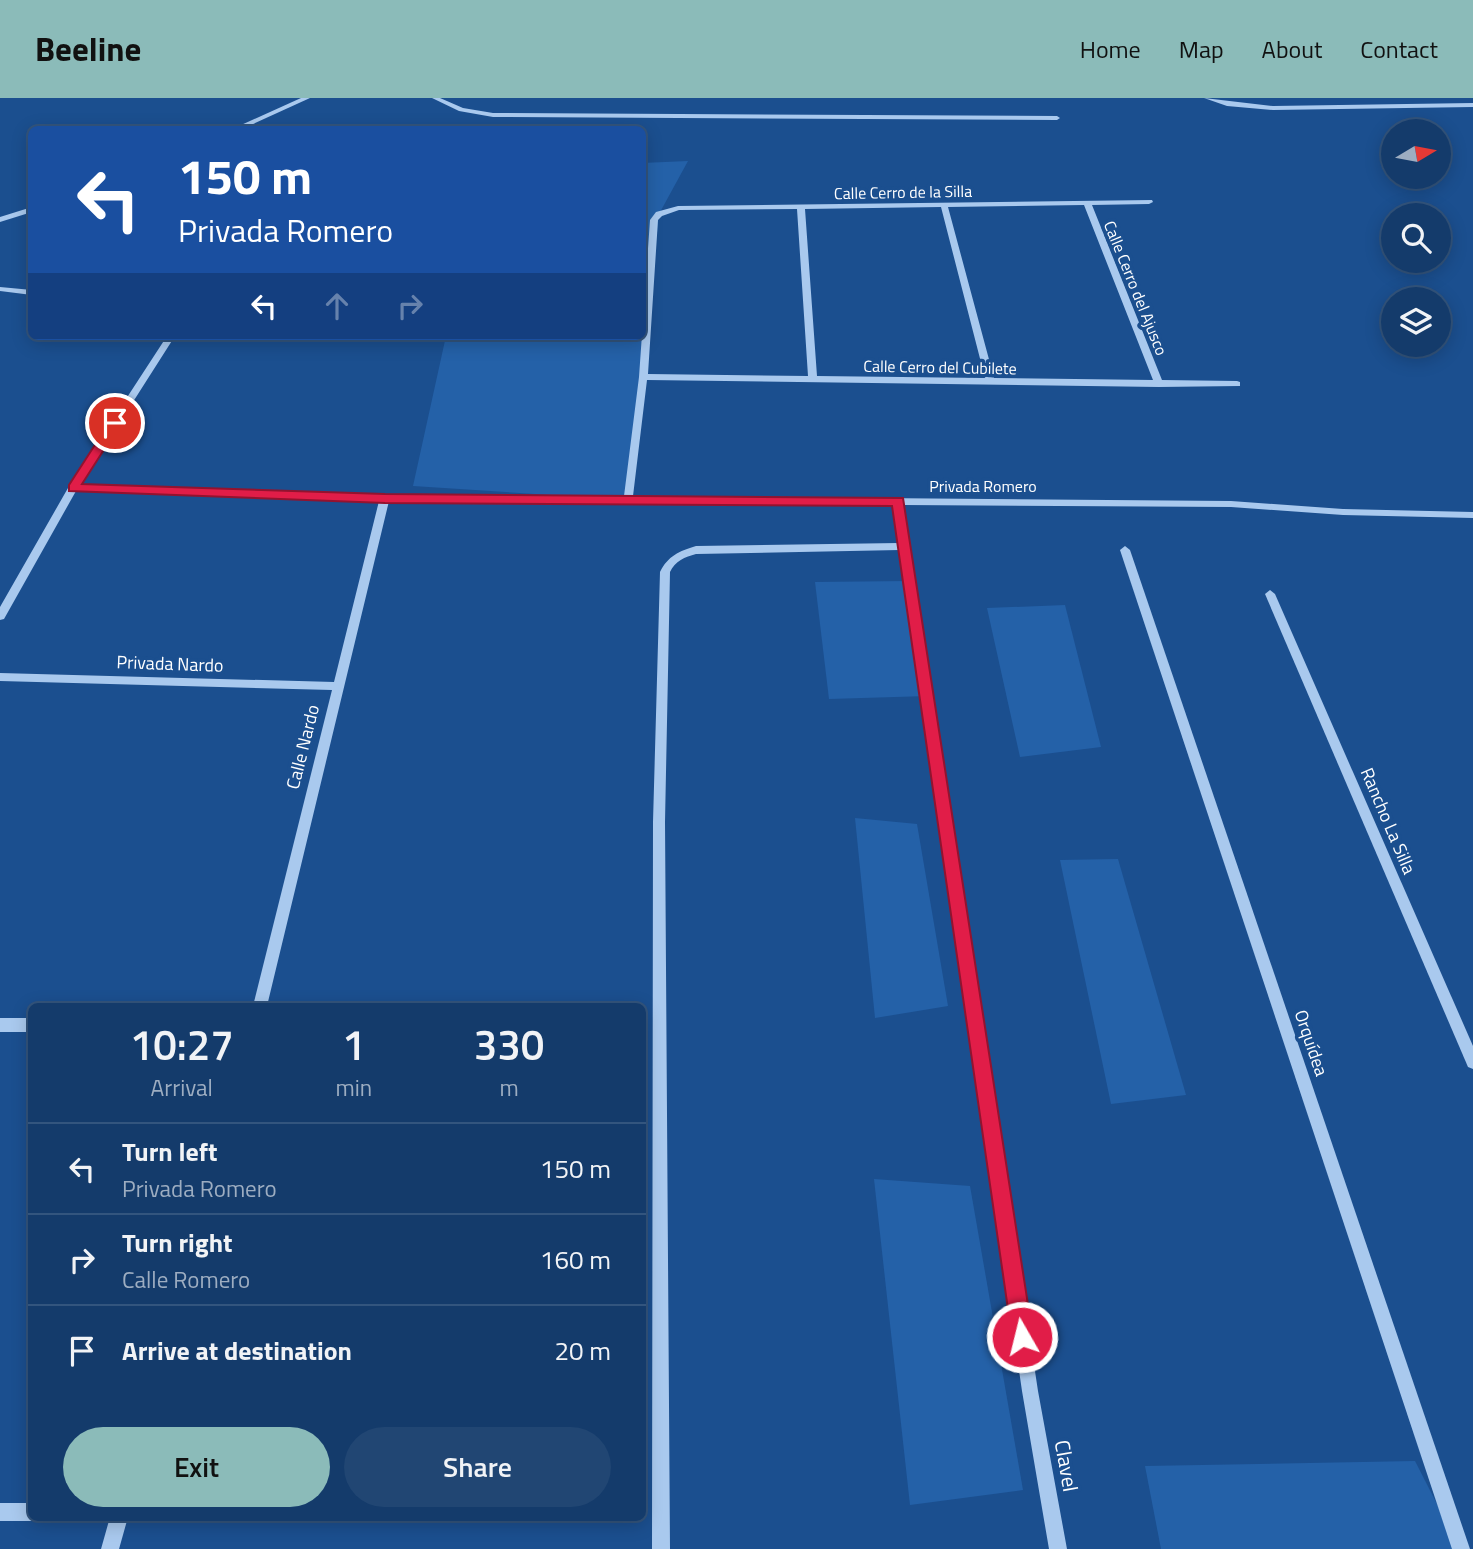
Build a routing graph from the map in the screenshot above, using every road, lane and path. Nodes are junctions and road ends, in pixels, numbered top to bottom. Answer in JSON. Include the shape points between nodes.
{"nodes":[{"id":1,"x":307,"y":98,"type":"edge"},
{"id":2,"x":435,"y":98,"type":"edge"},
{"id":3,"x":1207,"y":98,"type":"edge"},
{"id":4,"x":1473,"y":105,"type":"edge"},
{"id":5,"x":1057,"y":118,"type":"dead end"},
{"id":6,"x":242,"y":126,"type":"edge"},
{"id":7,"x":1149,"y":202,"type":"dead end"},
{"id":8,"x":1087,"y":203,"type":"junction"},
{"id":9,"x":944,"y":205,"type":"junction"},
{"id":10,"x":801,"y":208,"type":"junction"},
{"id":11,"x":28,"y":210,"type":"edge"},
{"id":12,"x":0,"y":220,"type":"edge"},
{"id":13,"x":0,"y":289,"type":"edge"},
{"id":14,"x":28,"y":292,"type":"edge"},
{"id":15,"x":646,"y":334,"type":"edge"},
{"id":16,"x":168,"y":340,"type":"edge"},
{"id":17,"x":646,"y":340,"type":"edge"},
{"id":18,"x":643,"y":377,"type":"junction"},
{"id":19,"x":813,"y":379,"type":"junction"},
{"id":20,"x":990,"y":381,"type":"junction"},
{"id":21,"x":1159,"y":384,"type":"junction"},
{"id":22,"x":1237,"y":384,"type":"dead end"},
{"id":23,"x":73,"y":488,"type":"junction"},
{"id":24,"x":385,"y":498,"type":"junction"},
{"id":25,"x":628,"y":500,"type":"junction"},
{"id":26,"x":898,"y":501,"type":"junction"},
{"id":27,"x":1473,"y":515,"type":"edge"},
{"id":28,"x":905,"y":546,"type":"junction"},
{"id":29,"x":1125,"y":550,"type":"dead end"},
{"id":30,"x":1270,"y":594,"type":"dead end"},
{"id":31,"x":0,"y":616,"type":"edge"},
{"id":32,"x":0,"y":677,"type":"edge"},
{"id":33,"x":339,"y":686,"type":"junction"},
{"id":34,"x":261,"y":1003,"type":"edge"},
{"id":35,"x":0,"y":1025,"type":"edge"},
{"id":36,"x":28,"y":1025,"type":"edge"},
{"id":37,"x":1473,"y":1062,"type":"edge"},
{"id":38,"x":1030,"y":1391,"type":"joint"},
{"id":39,"x":0,"y":1512,"type":"edge"},
{"id":40,"x":28,"y":1512,"type":"edge"},
{"id":41,"x":118,"y":1521,"type":"edge"},
{"id":42,"x":110,"y":1549,"type":"edge"},
{"id":43,"x":661,"y":1549,"type":"edge"},
{"id":44,"x":1058,"y":1549,"type":"edge"},
{"id":45,"x":1461,"y":1549,"type":"edge"}],
"edges":[{"from":1,"to":6,"type":"street"},
{"from":2,"to":5,"type":"street","via":[[461,110],[493,115]]},
{"from":3,"to":4,"type":"street","via":[[1273,108]]},
{"from":7,"to":8,"type":"street","name":"Calle Cerro de la Silla"},
{"from":8,"to":9,"type":"street","name":"Calle Cerro de la Silla"},
{"from":8,"to":21,"type":"street","name":"Calle Cerro del Ajusco"},
{"from":9,"to":10,"type":"street","name":"Calle Cerro de la Silla"},
{"from":9,"to":20,"type":"street"},
{"from":10,"to":15,"type":"street","name":"Calle Cerro de la Silla","via":[[678,208],[659,214],[654,220]]},
{"from":10,"to":19,"type":"street"},
{"from":11,"to":12,"type":"street"},
{"from":13,"to":14,"type":"street"},
{"from":16,"to":23,"type":"street"},
{"from":17,"to":18,"type":"street","name":"Calle Cerro de la Silla"},
{"from":18,"to":19,"type":"street","name":"Calle Cerro del Cubilete"},
{"from":18,"to":25,"type":"street"},
{"from":19,"to":20,"type":"street","name":"Calle Cerro del Cubilete"},
{"from":20,"to":21,"type":"street","name":"Calle Cerro del Cubilete"},
{"from":21,"to":22,"type":"street","name":"Calle Cerro del Cubilete"},
{"from":23,"to":24,"type":"street","name":"Privada Romero"},
{"from":23,"to":31,"type":"street"},
{"from":24,"to":25,"type":"street","name":"Privada Romero"},
{"from":24,"to":33,"type":"street","name":"Calle Nardo"},
{"from":25,"to":26,"type":"street","name":"Privada Romero"},
{"from":26,"to":27,"type":"street","name":"Privada Romero","via":[[1231,504]]},
{"from":26,"to":28,"type":"street"},
{"from":28,"to":38,"type":"street"},
{"from":28,"to":43,"type":"street","via":[[696,550],[683,553],[665,572],[659,822]]},
{"from":29,"to":45,"type":"street","name":"Orquídea"},
{"from":30,"to":37,"type":"street","name":"Rancho La Silla"},
{"from":32,"to":33,"type":"street","name":"Privada Nardo"},
{"from":33,"to":34,"type":"street","name":"Calle Nardo"},
{"from":35,"to":36,"type":"street"},
{"from":38,"to":44,"type":"street","name":"Clavel"},
{"from":39,"to":40,"type":"street"},
{"from":41,"to":42,"type":"street"}]}
